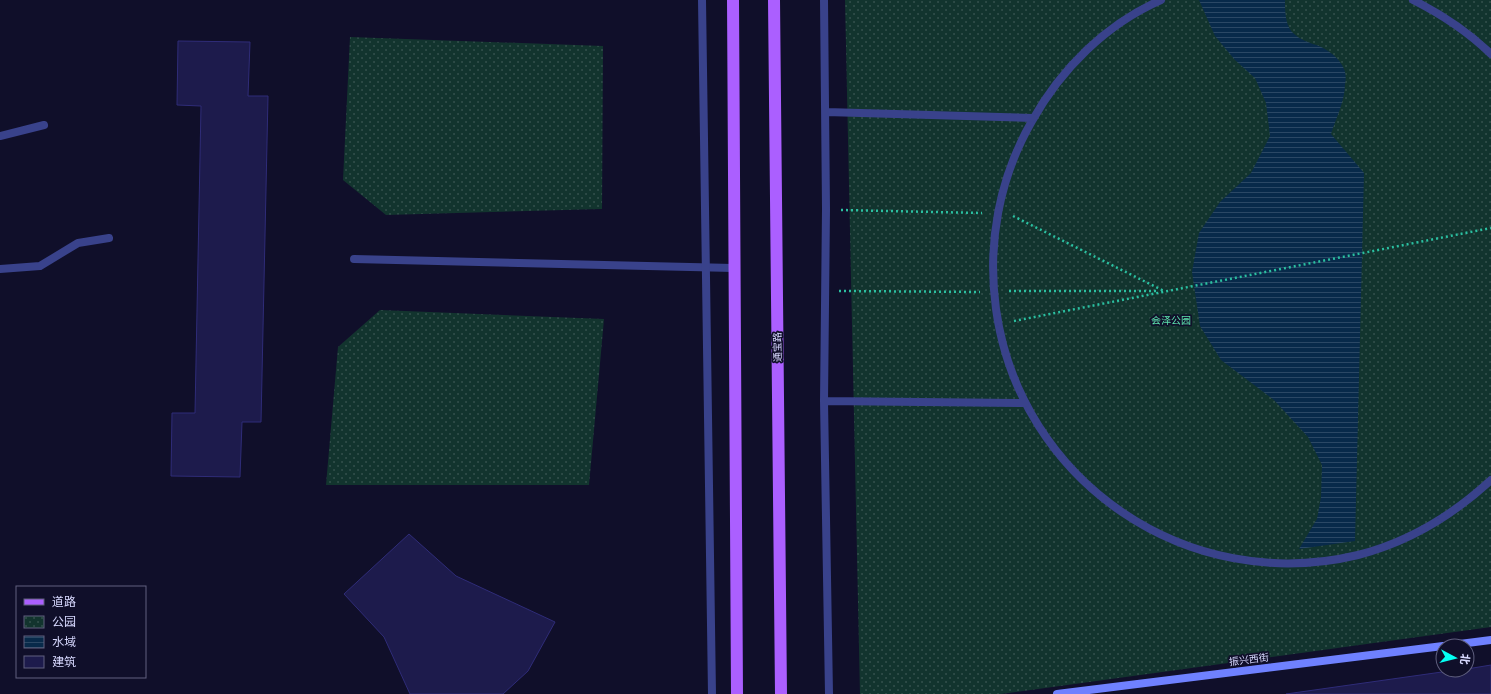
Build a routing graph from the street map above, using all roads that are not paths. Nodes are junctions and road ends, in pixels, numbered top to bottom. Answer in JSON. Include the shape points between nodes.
{"nodes":[{"id":1,"x":702,"y":0,"type":"edge"},
{"id":2,"x":733,"y":0,"type":"edge"},
{"id":3,"x":774,"y":0,"type":"edge"},
{"id":4,"x":824,"y":0,"type":"edge"},
{"id":5,"x":1161,"y":0,"type":"edge"},
{"id":6,"x":1413,"y":0,"type":"edge"},
{"id":7,"x":1491,"y":54,"type":"edge"},
{"id":8,"x":826,"y":112,"type":"junction"},
{"id":9,"x":1033,"y":118,"type":"junction"},
{"id":10,"x":44,"y":125,"type":"dead end"},
{"id":11,"x":0,"y":136,"type":"edge"},
{"id":12,"x":109,"y":238,"type":"dead end"},
{"id":13,"x":354,"y":259,"type":"dead end"},
{"id":14,"x":706,"y":267,"type":"junction"},
{"id":15,"x":733,"y":268,"type":"junction"},
{"id":16,"x":0,"y":269,"type":"edge"},
{"id":17,"x":824,"y":401,"type":"junction"},
{"id":18,"x":1025,"y":403,"type":"junction"},
{"id":19,"x":1491,"y":480,"type":"edge"},
{"id":20,"x":1491,"y":640,"type":"edge"},
{"id":21,"x":1475,"y":642,"type":"edge"},
{"id":22,"x":1435,"y":647,"type":"edge"},
{"id":23,"x":712,"y":694,"type":"edge"},
{"id":24,"x":737,"y":694,"type":"edge"},
{"id":25,"x":781,"y":694,"type":"edge"},
{"id":26,"x":830,"y":694,"type":"edge"},
{"id":27,"x":1057,"y":694,"type":"edge"}],
"edges":[{"from":1,"to":14,"type":"street"},
{"from":2,"to":15,"type":"main road"},
{"from":3,"to":25,"type":"main road","name":"通宝路"},
{"from":4,"to":8,"type":"street"},
{"from":5,"to":9,"type":"street","via":[[1128,18],[1078,58],[1057,82]]},
{"from":6,"to":7,"type":"street","via":[[1458,26]]},
{"from":8,"to":9,"type":"street"},
{"from":8,"to":17,"type":"street"},
{"from":9,"to":18,"type":"street","via":[[1010,166],[1001,197],[992,260],[993,292],[1005,355]]},
{"from":10,"to":11,"type":"street"},
{"from":12,"to":16,"type":"street","via":[[78,243],[40,266]]},
{"from":13,"to":14,"type":"street"},
{"from":14,"to":15,"type":"street"},
{"from":14,"to":23,"type":"street"},
{"from":15,"to":24,"type":"main road"},
{"from":17,"to":18,"type":"street"},
{"from":17,"to":26,"type":"street"},
{"from":18,"to":19,"type":"street","via":[[1048,441],[1068,466],[1115,508],[1170,540],[1232,558],[1295,563],[1358,555],[1418,532],[1472,498]]},
{"from":20,"to":21,"type":"street","name":"振兴西街"},
{"from":22,"to":27,"type":"street","name":"振兴西街"}]}
